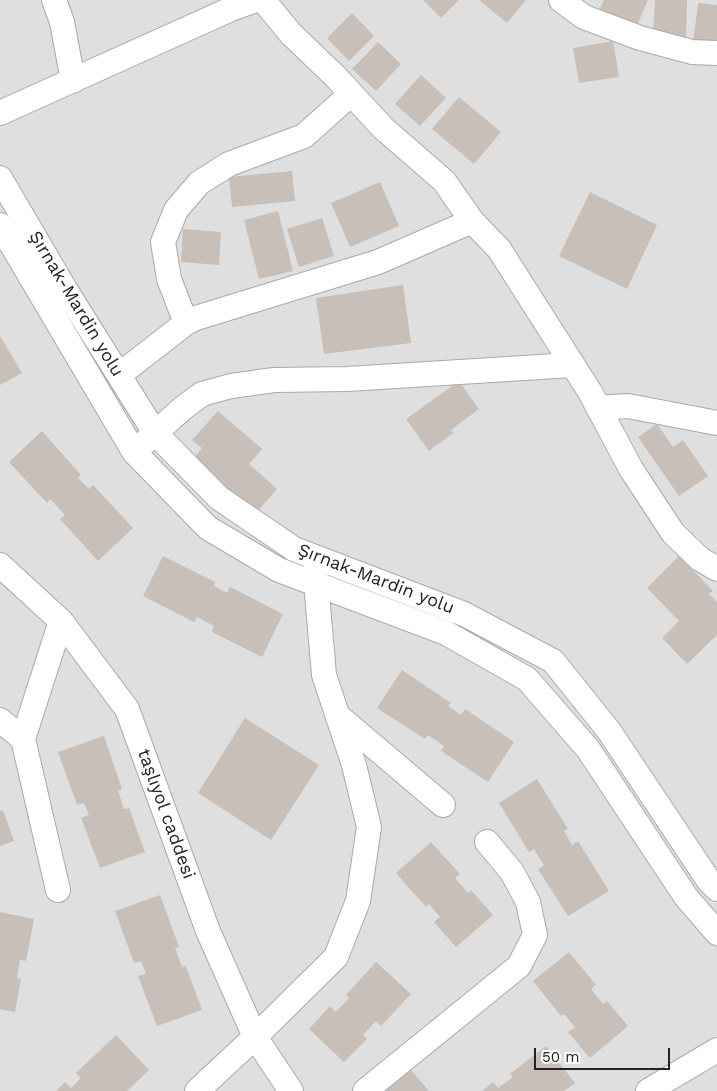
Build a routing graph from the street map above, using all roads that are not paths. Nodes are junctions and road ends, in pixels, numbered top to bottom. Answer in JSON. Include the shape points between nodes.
{"nodes":[{"id":1,"x":54,"y":0,"type":"edge"},
{"id":2,"x":256,"y":0,"type":"edge"},
{"id":3,"x":262,"y":0,"type":"edge"},
{"id":4,"x":561,"y":0,"type":"edge"},
{"id":5,"x":717,"y":53,"type":"edge"},
{"id":6,"x":73,"y":80,"type":"junction"},
{"id":7,"x":351,"y":94,"type":"junction"},
{"id":8,"x":0,"y":113,"type":"edge"},
{"id":9,"x":0,"y":178,"type":"edge"},
{"id":10,"x":472,"y":221,"type":"junction"},
{"id":11,"x":0,"y":225,"type":"edge"},
{"id":12,"x":186,"y":323,"type":"junction"},
{"id":13,"x":572,"y":365,"type":"junction"},
{"id":14,"x":119,"y":376,"type":"junction"},
{"id":15,"x":598,"y":408,"type":"junction"},
{"id":16,"x":717,"y":423,"type":"edge"},
{"id":17,"x":155,"y":433,"type":"junction"},
{"id":18,"x":134,"y":452,"type":"junction"},
{"id":19,"x":315,"y":557,"type":"junction"},
{"id":20,"x":0,"y":565,"type":"edge"},
{"id":21,"x":717,"y":569,"type":"edge"},
{"id":22,"x":315,"y":583,"type":"junction"},
{"id":23,"x":61,"y":621,"type":"junction"},
{"id":24,"x":337,"y":715,"type":"junction"},
{"id":25,"x":0,"y":720,"type":"edge"},
{"id":26,"x":23,"y":739,"type":"junction"},
{"id":27,"x":443,"y":805,"type":"dead end"},
{"id":28,"x":487,"y":842,"type":"dead end"},
{"id":29,"x":717,"y":889,"type":"edge"},
{"id":30,"x":58,"y":890,"type":"dead end"},
{"id":31,"x":717,"y":933,"type":"edge"},
{"id":32,"x":255,"y":1037,"type":"junction"},
{"id":33,"x":717,"y":1050,"type":"edge"},
{"id":34,"x":197,"y":1091,"type":"edge"},
{"id":35,"x":291,"y":1091,"type":"edge"},
{"id":36,"x":365,"y":1091,"type":"edge"},
{"id":37,"x":648,"y":1091,"type":"edge"}],
"edges":[{"from":1,"to":6,"type":"street","via":[[62,22]]},
{"from":2,"to":6,"type":"street"},
{"from":3,"to":7,"type":"street"},
{"from":4,"to":5,"type":"street","via":[[584,17],[640,38],[692,52]]},
{"from":6,"to":8,"type":"street"},
{"from":7,"to":10,"type":"street","via":[[383,128],[444,181]]},
{"from":7,"to":12,"type":"street","via":[[304,136],[229,164],[199,183],[176,210],[163,242],[169,278]]},
{"from":9,"to":14,"type":"street","name":"Şırnak-Mardin yolu"},
{"from":10,"to":12,"type":"street","via":[[378,262]]},
{"from":10,"to":13,"type":"street","via":[[499,249]]},
{"from":11,"to":18,"type":"street","name":"Şırnak-Mardin yolu"},
{"from":12,"to":14,"type":"street"},
{"from":13,"to":15,"type":"street"},
{"from":13,"to":17,"type":"street","via":[[347,379],[274,380],[231,386],[202,394]]},
{"from":14,"to":17,"type":"street","name":"Şırnak-Mardin yolu"},
{"from":15,"to":16,"type":"street","via":[[628,406]]},
{"from":15,"to":21,"type":"street","via":[[631,469],[673,533],[700,559]]},
{"from":17,"to":18,"type":"street"},
{"from":17,"to":19,"type":"street","name":"Şırnak-Mardin yolu","via":[[219,498],[294,549]]},
{"from":18,"to":22,"type":"street","name":"Şırnak-Mardin yolu","via":[[208,528],[278,570]]},
{"from":19,"to":22,"type":"street"},
{"from":19,"to":29,"type":"street","name":"Şırnak-Mardin yolu","via":[[464,614],[553,661],[609,731]]},
{"from":20,"to":23,"type":"street","name":"taşlıyol caddesi"},
{"from":22,"to":24,"type":"street","via":[[324,675]]},
{"from":22,"to":31,"type":"street","name":"Şırnak-Mardin yolu","via":[[446,633],[527,679],[588,749],[686,897]]},
{"from":23,"to":26,"type":"street"},
{"from":23,"to":32,"type":"street","name":"taşlıyol caddesi","via":[[127,709],[208,931]]},
{"from":24,"to":27,"type":"street"},
{"from":24,"to":32,"type":"street","via":[[354,765],[369,827],[358,901],[336,957]]},
{"from":25,"to":26,"type":"street"},
{"from":26,"to":30,"type":"street"},
{"from":28,"to":36,"type":"street","via":[[512,872],[528,902],[535,935],[519,966]]},
{"from":32,"to":34,"type":"street"},
{"from":32,"to":35,"type":"street","name":"taşlıyol caddesi"},
{"from":33,"to":37,"type":"street"}]}
